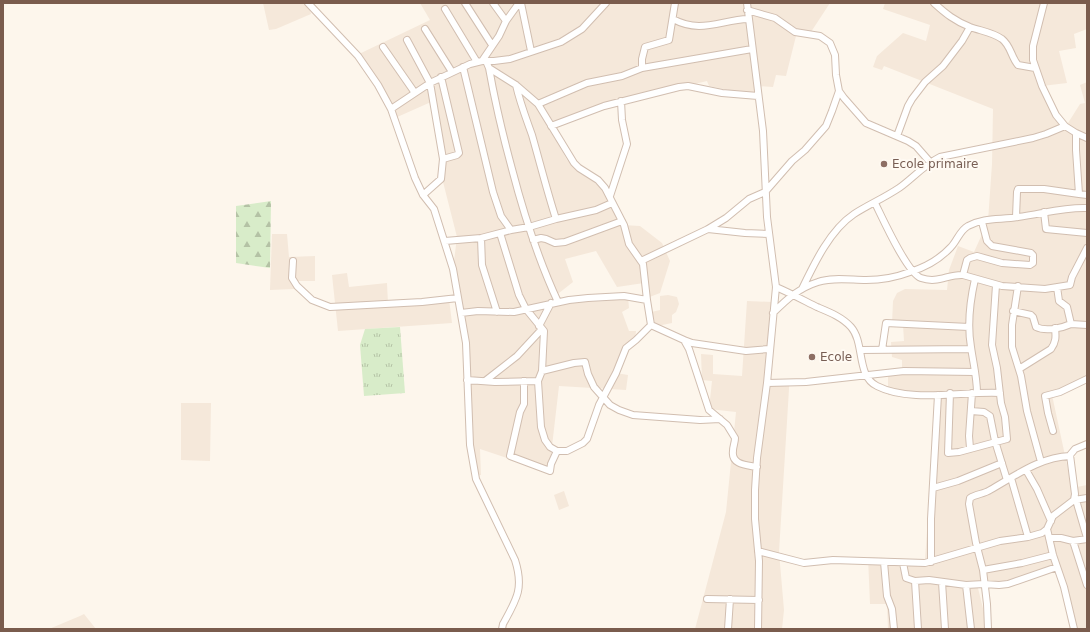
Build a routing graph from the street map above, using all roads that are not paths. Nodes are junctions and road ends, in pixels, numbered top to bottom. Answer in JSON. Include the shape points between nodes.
{"nodes":[{"id":1,"x":308,"y":3,"type":"edge"},
{"id":2,"x":465,"y":3,"type":"edge"},
{"id":3,"x":493,"y":3,"type":"edge"},
{"id":4,"x":520,"y":3,"type":"edge"},
{"id":5,"x":606,"y":3,"type":"edge"},
{"id":6,"x":675,"y":3,"type":"edge"},
{"id":7,"x":934,"y":3,"type":"edge"},
{"id":8,"x":1044,"y":3,"type":"edge"},
{"id":9,"x":747,"y":6,"type":"edge"},
{"id":10,"x":446,"y":9,"type":"dead end"},
{"id":11,"x":748,"y":19,"type":"junction"},
{"id":12,"x":673,"y":20,"type":"junction"},
{"id":13,"x":506,"y":21,"type":"junction"},
{"id":14,"x":970,"y":27,"type":"junction"},
{"id":15,"x":425,"y":29,"type":"dead end"},
{"id":16,"x":407,"y":40,"type":"dead end"},
{"id":17,"x":492,"y":45,"type":"junction"},
{"id":18,"x":383,"y":47,"type":"dead end"},
{"id":19,"x":752,"y":49,"type":"junction"},
{"id":20,"x":532,"y":51,"type":"junction"},
{"id":21,"x":482,"y":61,"type":"junction"},
{"id":22,"x":463,"y":67,"type":"junction"},
{"id":23,"x":488,"y":68,"type":"junction"},
{"id":24,"x":642,"y":68,"type":"junction"},
{"id":25,"x":1035,"y":68,"type":"junction"},
{"id":26,"x":452,"y":72,"type":"junction"},
{"id":27,"x":441,"y":77,"type":"junction"},
{"id":28,"x":430,"y":84,"type":"junction"},
{"id":29,"x":516,"y":85,"type":"junction"},
{"id":30,"x":838,"y":91,"type":"junction"},
{"id":31,"x":416,"y":94,"type":"junction"},
{"id":32,"x":758,"y":96,"type":"junction"},
{"id":33,"x":621,"y":101,"type":"junction"},
{"id":34,"x":538,"y":104,"type":"junction"},
{"id":35,"x":391,"y":109,"type":"junction"},
{"id":36,"x":551,"y":126,"type":"junction"},
{"id":37,"x":1065,"y":126,"type":"junction"},
{"id":38,"x":1076,"y":133,"type":"junction"},
{"id":39,"x":897,"y":136,"type":"junction"},
{"id":40,"x":1087,"y":138,"type":"edge"},
{"id":41,"x":443,"y":160,"type":"junction"},
{"id":42,"x":930,"y":162,"type":"junction"},
{"id":43,"x":765,"y":192,"type":"junction"},
{"id":44,"x":1079,"y":194,"type":"junction"},
{"id":45,"x":423,"y":195,"type":"junction"},
{"id":46,"x":1087,"y":195,"type":"edge"},
{"id":47,"x":610,"y":196,"type":"junction"},
{"id":48,"x":612,"y":203,"type":"junction"},
{"id":49,"x":875,"y":203,"type":"junction"},
{"id":50,"x":1087,"y":208,"type":"edge"},
{"id":51,"x":1044,"y":212,"type":"junction"},
{"id":52,"x":1016,"y":217,"type":"junction"},
{"id":53,"x":556,"y":219,"type":"junction"},
{"id":54,"x":622,"y":221,"type":"junction"},
{"id":55,"x":982,"y":222,"type":"junction"},
{"id":56,"x":529,"y":227,"type":"junction"},
{"id":57,"x":708,"y":229,"type":"junction"},
{"id":58,"x":511,"y":230,"type":"junction"},
{"id":59,"x":1087,"y":232,"type":"edge"},
{"id":60,"x":500,"y":233,"type":"junction"},
{"id":61,"x":769,"y":234,"type":"junction"},
{"id":62,"x":481,"y":238,"type":"junction"},
{"id":63,"x":533,"y":240,"type":"junction"},
{"id":64,"x":445,"y":242,"type":"junction"},
{"id":65,"x":1087,"y":248,"type":"edge"},
{"id":66,"x":293,"y":261,"type":"dead end"},
{"id":67,"x":641,"y":261,"type":"junction"},
{"id":68,"x":912,"y":271,"type":"junction"},
{"id":69,"x":963,"y":274,"type":"junction"},
{"id":70,"x":975,"y":279,"type":"junction"},
{"id":71,"x":996,"y":285,"type":"junction"},
{"id":72,"x":1018,"y":286,"type":"junction"},
{"id":73,"x":776,"y":287,"type":"junction"},
{"id":74,"x":1057,"y":287,"type":"junction"},
{"id":75,"x":802,"y":289,"type":"junction"},
{"id":76,"x":793,"y":294,"type":"junction"},
{"id":77,"x":458,"y":298,"type":"junction"},
{"id":78,"x":647,"y":300,"type":"junction"},
{"id":79,"x":558,"y":302,"type":"junction"},
{"id":80,"x":551,"y":303,"type":"junction"},
{"id":81,"x":526,"y":309,"type":"junction"},
{"id":82,"x":1013,"y":311,"type":"junction"},
{"id":83,"x":497,"y":312,"type":"junction"},
{"id":84,"x":773,"y":312,"type":"junction"},
{"id":85,"x":461,"y":313,"type":"junction"},
{"id":86,"x":1071,"y":324,"type":"junction"},
{"id":87,"x":651,"y":325,"type":"junction"},
{"id":88,"x":1087,"y":325,"type":"edge"},
{"id":89,"x":969,"y":327,"type":"junction"},
{"id":90,"x":541,"y":328,"type":"junction"},
{"id":91,"x":1055,"y":328,"type":"junction"},
{"id":92,"x":684,"y":340,"type":"junction"},
{"id":93,"x":769,"y":349,"type":"junction"},
{"id":94,"x":971,"y":349,"type":"junction"},
{"id":95,"x":861,"y":350,"type":"junction"},
{"id":96,"x":882,"y":350,"type":"junction"},
{"id":97,"x":1018,"y":369,"type":"junction"},
{"id":98,"x":542,"y":371,"type":"junction"},
{"id":99,"x":975,"y":372,"type":"junction"},
{"id":100,"x":866,"y":375,"type":"junction"},
{"id":101,"x":1087,"y":379,"type":"edge"},
{"id":102,"x":467,"y":380,"type":"junction"},
{"id":103,"x":485,"y":381,"type":"junction"},
{"id":104,"x":524,"y":381,"type":"junction"},
{"id":105,"x":538,"y":381,"type":"junction"},
{"id":106,"x":767,"y":383,"type":"junction"},
{"id":107,"x":950,"y":393,"type":"junction"},
{"id":108,"x":974,"y":393,"type":"junction"},
{"id":109,"x":1000,"y":393,"type":"junction"},
{"id":110,"x":938,"y":395,"type":"junction"},
{"id":111,"x":604,"y":399,"type":"junction"},
{"id":112,"x":972,"y":411,"type":"junction"},
{"id":113,"x":720,"y":419,"type":"junction"},
{"id":114,"x":1053,"y":431,"type":"dead end"},
{"id":115,"x":995,"y":441,"type":"junction"},
{"id":116,"x":1087,"y":444,"type":"edge"},
{"id":117,"x":970,"y":448,"type":"junction"},
{"id":118,"x":557,"y":451,"type":"junction"},
{"id":119,"x":1070,"y":456,"type":"junction"},
{"id":120,"x":1041,"y":462,"type":"junction"},
{"id":121,"x":1002,"y":463,"type":"junction"},
{"id":122,"x":757,"y":467,"type":"junction"},
{"id":123,"x":1026,"y":470,"type":"junction"},
{"id":124,"x":1009,"y":479,"type":"junction"},
{"id":125,"x":933,"y":488,"type":"junction"},
{"id":126,"x":1087,"y":498,"type":"edge"},
{"id":127,"x":1075,"y":500,"type":"junction"},
{"id":128,"x":1051,"y":521,"type":"junction"},
{"id":129,"x":1047,"y":529,"type":"junction"},
{"id":130,"x":1028,"y":536,"type":"junction"},
{"id":131,"x":1049,"y":538,"type":"junction"},
{"id":132,"x":1087,"y":539,"type":"edge"},
{"id":133,"x":1073,"y":541,"type":"junction"},
{"id":134,"x":977,"y":548,"type":"junction"},
{"id":135,"x":758,"y":551,"type":"junction"},
{"id":136,"x":1053,"y":555,"type":"junction"},
{"id":137,"x":884,"y":562,"type":"junction"},
{"id":138,"x":931,"y":562,"type":"junction"},
{"id":139,"x":902,"y":563,"type":"junction"},
{"id":140,"x":1057,"y":568,"type":"junction"},
{"id":141,"x":983,"y":570,"type":"junction"},
{"id":142,"x":915,"y":581,"type":"junction"},
{"id":143,"x":942,"y":582,"type":"junction"},
{"id":144,"x":984,"y":584,"type":"junction"},
{"id":145,"x":966,"y":585,"type":"junction"},
{"id":146,"x":1087,"y":585,"type":"edge"},
{"id":147,"x":707,"y":599,"type":"dead end"},
{"id":148,"x":730,"y":599,"type":"junction"},
{"id":149,"x":759,"y":600,"type":"junction"},
{"id":150,"x":502,"y":629,"type":"edge"},
{"id":151,"x":728,"y":629,"type":"edge"},
{"id":152,"x":758,"y":629,"type":"edge"},
{"id":153,"x":894,"y":629,"type":"edge"},
{"id":154,"x":918,"y":629,"type":"edge"},
{"id":155,"x":945,"y":629,"type":"edge"},
{"id":156,"x":971,"y":629,"type":"edge"},
{"id":157,"x":988,"y":629,"type":"edge"},
{"id":158,"x":1074,"y":629,"type":"edge"}],
"edges":[{"from":1,"to":35,"type":"street","via":[[358,56]]},
{"from":2,"to":17,"type":"street"},
{"from":3,"to":13,"type":"street"},
{"from":4,"to":13,"type":"street"},
{"from":4,"to":20,"type":"street"},
{"from":5,"to":20,"type":"street","via":[[575,34],[561,42]]},
{"from":6,"to":12,"type":"street"},
{"from":7,"to":14,"type":"street","via":[[946,14]]},
{"from":8,"to":25,"type":"street","via":[[1033,46]]},
{"from":9,"to":11,"type":"street"},
{"from":9,"to":30,"type":"street","via":[[775,18],[795,32],[816,34],[830,43],[835,55]]},
{"from":10,"to":21,"type":"street"},
{"from":11,"to":12,"type":"street","via":[[694,26],[686,26]]},
{"from":11,"to":19,"type":"street"},
{"from":12,"to":24,"type":"street","via":[[669,41],[645,47]]},
{"from":13,"to":17,"type":"street"},
{"from":14,"to":25,"type":"street","via":[[994,34],[1011,50],[1018,65]]},
{"from":14,"to":39,"type":"street","via":[[943,66],[925,82],[912,99]]},
{"from":15,"to":26,"type":"street"},
{"from":16,"to":28,"type":"street"},
{"from":17,"to":21,"type":"street"},
{"from":18,"to":31,"type":"street"},
{"from":19,"to":24,"type":"street"},
{"from":19,"to":32,"type":"street"},
{"from":20,"to":21,"type":"street","via":[[504,60]]},
{"from":21,"to":22,"type":"street"},
{"from":21,"to":23,"type":"street"},
{"from":22,"to":26,"type":"street"},
{"from":22,"to":58,"type":"street","via":[[493,192],[501,216]]},
{"from":23,"to":29,"type":"street"},
{"from":23,"to":56,"type":"street","via":[[517,190]]},
{"from":24,"to":34,"type":"street","via":[[622,76],[587,83]]},
{"from":25,"to":37,"type":"street","via":[[1056,115]]},
{"from":26,"to":27,"type":"street"},
{"from":27,"to":28,"type":"street"},
{"from":27,"to":41,"type":"street","via":[[459,153]]},
{"from":28,"to":31,"type":"street"},
{"from":28,"to":41,"type":"street"},
{"from":29,"to":34,"type":"street"},
{"from":29,"to":53,"type":"street"},
{"from":30,"to":39,"type":"street","via":[[866,123]]},
{"from":30,"to":43,"type":"street","via":[[826,126]]},
{"from":31,"to":35,"type":"street"},
{"from":32,"to":33,"type":"street","via":[[688,86]]},
{"from":32,"to":43,"type":"street"},
{"from":33,"to":36,"type":"street"},
{"from":33,"to":47,"type":"street","via":[[627,144]]},
{"from":34,"to":36,"type":"street"},
{"from":35,"to":45,"type":"street"},
{"from":36,"to":47,"type":"street","via":[[574,163],[598,180]]},
{"from":37,"to":38,"type":"street"},
{"from":37,"to":42,"type":"street","via":[[1033,138],[940,157]]},
{"from":38,"to":40,"type":"street"},
{"from":38,"to":44,"type":"street"},
{"from":39,"to":42,"type":"street","via":[[916,146]]},
{"from":41,"to":45,"type":"street","via":[[441,179]]},
{"from":42,"to":49,"type":"street","via":[[905,184]]},
{"from":43,"to":57,"type":"street","via":[[749,199]]},
{"from":43,"to":61,"type":"street"},
{"from":44,"to":46,"type":"street"},
{"from":44,"to":52,"type":"street","via":[[1018,189]]},
{"from":45,"to":64,"type":"street","via":[[434,209]]},
{"from":47,"to":48,"type":"street"},
{"from":48,"to":53,"type":"street","via":[[596,210]]},
{"from":48,"to":54,"type":"street"},
{"from":49,"to":68,"type":"street"},
{"from":49,"to":75,"type":"street","via":[[852,215],[834,233],[815,262]]},
{"from":50,"to":51,"type":"street","via":[[1061,208]]},
{"from":51,"to":52,"type":"street"},
{"from":51,"to":59,"type":"street","via":[[1046,229]]},
{"from":52,"to":55,"type":"street"},
{"from":53,"to":56,"type":"street"},
{"from":54,"to":63,"type":"street","via":[[566,242],[555,243],[541,238]]},
{"from":54,"to":67,"type":"street","via":[[629,244]]},
{"from":55,"to":68,"type":"street","via":[[963,230],[952,247],[935,261]]},
{"from":55,"to":69,"type":"street","via":[[987,241],[992,246],[1031,253],[1033,262],[1030,265],[1007,264],[975,257],[967,260]]},
{"from":56,"to":58,"type":"street"},
{"from":56,"to":63,"type":"street"},
{"from":57,"to":61,"type":"street"},
{"from":57,"to":67,"type":"street"},
{"from":58,"to":60,"type":"street"},
{"from":60,"to":62,"type":"street"},
{"from":60,"to":81,"type":"street","via":[[519,295]]},
{"from":61,"to":73,"type":"street"},
{"from":62,"to":64,"type":"street"},
{"from":62,"to":83,"type":"street","via":[[482,265]]},
{"from":63,"to":79,"type":"street","via":[[544,273]]},
{"from":64,"to":77,"type":"street"},
{"from":65,"to":74,"type":"street","via":[[1070,285]]},
{"from":66,"to":77,"type":"street","via":[[292,278],[298,286],[312,300],[330,306]]},
{"from":67,"to":78,"type":"street"},
{"from":68,"to":69,"type":"street","via":[[920,278],[934,280]]},
{"from":68,"to":75,"type":"street","via":[[878,279],[822,280]]},
{"from":69,"to":70,"type":"street"},
{"from":70,"to":71,"type":"street"},
{"from":70,"to":89,"type":"street"},
{"from":71,"to":72,"type":"street"},
{"from":71,"to":109,"type":"street","via":[[992,345]]},
{"from":72,"to":74,"type":"street","via":[[1045,289]]},
{"from":72,"to":82,"type":"street"},
{"from":73,"to":76,"type":"street"},
{"from":73,"to":84,"type":"street"},
{"from":74,"to":86,"type":"street","via":[[1059,302],[1067,306]]},
{"from":75,"to":76,"type":"street"},
{"from":76,"to":84,"type":"street"},
{"from":76,"to":95,"type":"street","via":[[845,322],[854,332]]},
{"from":77,"to":85,"type":"street"},
{"from":78,"to":79,"type":"street","via":[[624,296]]},
{"from":78,"to":87,"type":"street"},
{"from":79,"to":80,"type":"street"},
{"from":80,"to":81,"type":"street"},
{"from":80,"to":90,"type":"street"},
{"from":81,"to":83,"type":"street"},
{"from":81,"to":90,"type":"street"},
{"from":82,"to":91,"type":"street","via":[[1031,315],[1038,328]]},
{"from":82,"to":97,"type":"street","via":[[1011,336]]},
{"from":83,"to":85,"type":"street"},
{"from":84,"to":93,"type":"street"},
{"from":85,"to":102,"type":"street","via":[[466,343]]},
{"from":86,"to":88,"type":"street"},
{"from":86,"to":91,"type":"street"},
{"from":87,"to":92,"type":"street"},
{"from":87,"to":111,"type":"street","via":[[626,348]]},
{"from":89,"to":94,"type":"street"},
{"from":89,"to":96,"type":"street","via":[[886,323]]},
{"from":90,"to":98,"type":"street","via":[[544,336]]},
{"from":90,"to":103,"type":"street","via":[[517,356]]},
{"from":91,"to":97,"type":"street","via":[[1056,339],[1051,349]]},
{"from":92,"to":93,"type":"street","via":[[746,351]]},
{"from":92,"to":113,"type":"street","via":[[698,372],[709,410]]},
{"from":93,"to":106,"type":"street"},
{"from":94,"to":96,"type":"street"},
{"from":94,"to":99,"type":"street"},
{"from":95,"to":96,"type":"street"},
{"from":95,"to":100,"type":"street"},
{"from":97,"to":120,"type":"street"},
{"from":98,"to":105,"type":"street"},
{"from":98,"to":111,"type":"street","via":[[585,362],[594,387]]},
{"from":99,"to":100,"type":"street","via":[[920,371]]},
{"from":99,"to":108,"type":"street","via":[[977,381]]},
{"from":100,"to":106,"type":"street","via":[[806,382]]},
{"from":100,"to":110,"type":"street","via":[[873,384],[889,391]]},
{"from":101,"to":114,"type":"street","via":[[1045,396]]},
{"from":102,"to":103,"type":"street"},
{"from":102,"to":150,"type":"street","via":[[470,445],[476,479],[520,574],[519,591]]},
{"from":103,"to":104,"type":"street"},
{"from":104,"to":105,"type":"street"},
{"from":104,"to":118,"type":"street","via":[[524,404],[510,456],[550,471]]},
{"from":105,"to":118,"type":"street","via":[[541,427],[545,440]]},
{"from":106,"to":122,"type":"street"},
{"from":107,"to":108,"type":"street"},
{"from":107,"to":110,"type":"street"},
{"from":107,"to":117,"type":"street","via":[[947,452],[955,453]]},
{"from":108,"to":109,"type":"street"},
{"from":108,"to":112,"type":"street"},
{"from":109,"to":115,"type":"street","via":[[1007,437]]},
{"from":110,"to":125,"type":"street"},
{"from":111,"to":113,"type":"street","via":[[610,405],[633,415]]},
{"from":111,"to":118,"type":"street","via":[[583,444],[567,451]]},
{"from":112,"to":115,"type":"street","via":[[984,412],[990,416]]},
{"from":112,"to":117,"type":"street"},
{"from":113,"to":122,"type":"street","via":[[735,438],[732,452],[736,462]]},
{"from":115,"to":117,"type":"street"},
{"from":115,"to":121,"type":"street"},
{"from":116,"to":119,"type":"street","via":[[1072,451]]},
{"from":119,"to":120,"type":"street"},
{"from":119,"to":127,"type":"street"},
{"from":120,"to":123,"type":"street"},
{"from":121,"to":124,"type":"street"},
{"from":121,"to":125,"type":"street"},
{"from":122,"to":135,"type":"street","via":[[754,519]]},
{"from":123,"to":124,"type":"street"},
{"from":123,"to":128,"type":"street"},
{"from":124,"to":130,"type":"street"},
{"from":124,"to":134,"type":"street","via":[[969,499]]},
{"from":125,"to":138,"type":"street"},
{"from":126,"to":127,"type":"street"},
{"from":127,"to":128,"type":"street","via":[[1054,515]]},
{"from":127,"to":132,"type":"street"},
{"from":128,"to":129,"type":"street"},
{"from":129,"to":130,"type":"street","via":[[1042,533]]},
{"from":129,"to":131,"type":"street"},
{"from":130,"to":134,"type":"street"},
{"from":131,"to":133,"type":"street"},
{"from":131,"to":136,"type":"street"},
{"from":132,"to":133,"type":"street"},
{"from":133,"to":146,"type":"street"},
{"from":134,"to":138,"type":"street"},
{"from":134,"to":141,"type":"street"},
{"from":135,"to":137,"type":"street","via":[[798,563],[833,560]]},
{"from":135,"to":149,"type":"street"},
{"from":136,"to":140,"type":"street"},
{"from":136,"to":141,"type":"street"},
{"from":137,"to":139,"type":"street"},
{"from":137,"to":153,"type":"street","via":[[887,596],[892,609]]},
{"from":138,"to":139,"type":"street"},
{"from":139,"to":142,"type":"street","via":[[906,578]]},
{"from":140,"to":144,"type":"street","via":[[1005,584]]},
{"from":140,"to":158,"type":"street"},
{"from":141,"to":144,"type":"street"},
{"from":142,"to":143,"type":"street"},
{"from":142,"to":154,"type":"street"},
{"from":143,"to":145,"type":"street"},
{"from":143,"to":155,"type":"street"},
{"from":144,"to":145,"type":"street"},
{"from":144,"to":157,"type":"street"},
{"from":145,"to":156,"type":"street"},
{"from":147,"to":148,"type":"street"},
{"from":148,"to":149,"type":"street"},
{"from":148,"to":151,"type":"street"},
{"from":149,"to":152,"type":"street"}]}
